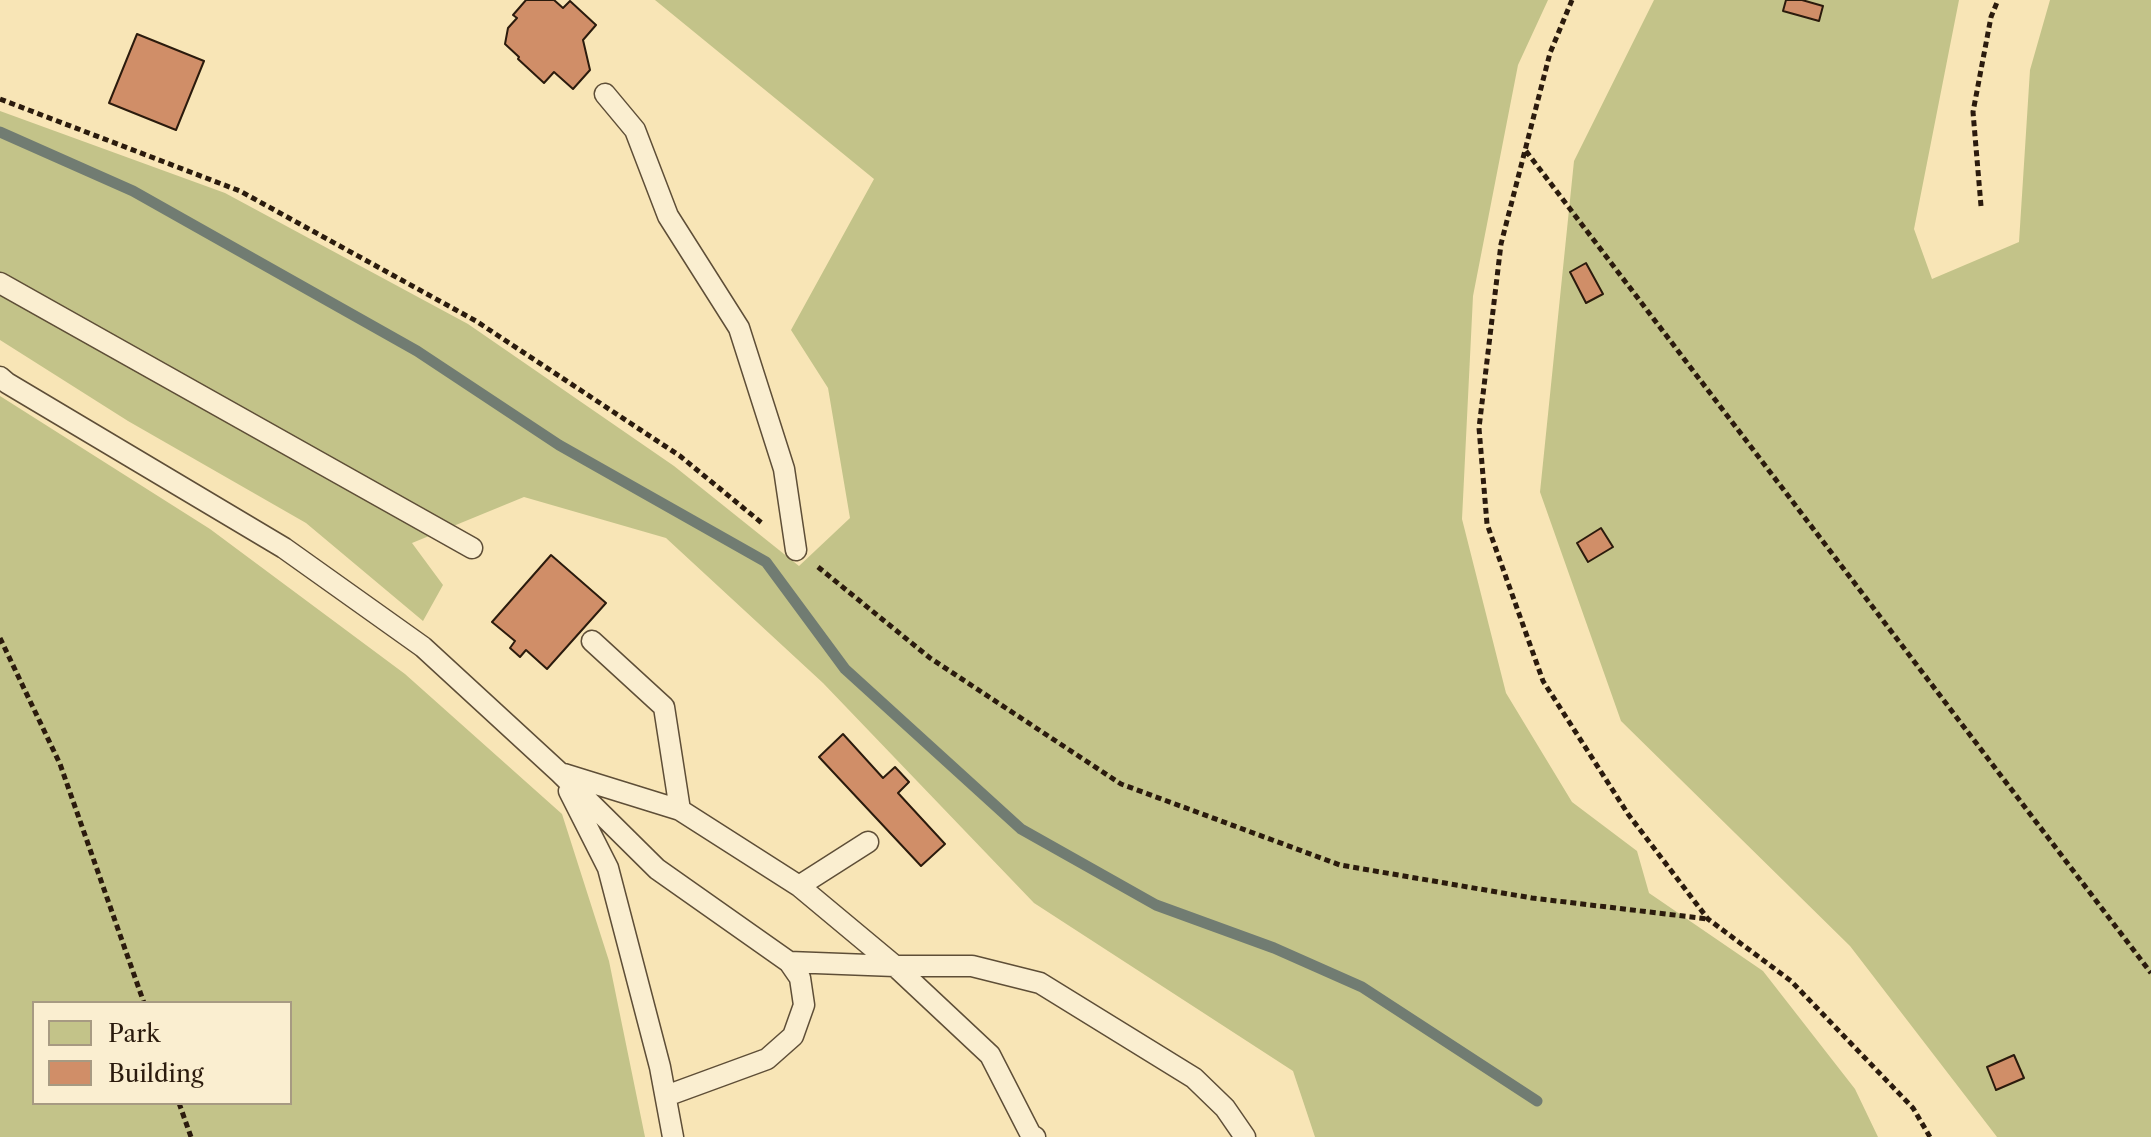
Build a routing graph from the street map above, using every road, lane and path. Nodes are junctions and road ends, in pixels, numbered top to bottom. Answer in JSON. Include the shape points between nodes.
{"nodes":[{"id":1,"x":1572,"y":0,"type":"edge"},
{"id":2,"x":1998,"y":0,"type":"edge"},
{"id":3,"x":605,"y":94,"type":"dead end"},
{"id":4,"x":0,"y":99,"type":"edge"},
{"id":5,"x":1525,"y":150,"type":"junction"},
{"id":6,"x":1981,"y":206,"type":"dead end"},
{"id":7,"x":0,"y":283,"type":"edge"},
{"id":8,"x":0,"y":377,"type":"edge"},
{"id":9,"x":472,"y":548,"type":"dead end"},
{"id":10,"x":796,"y":550,"type":"junction"},
{"id":11,"x":0,"y":638,"type":"edge"},
{"id":12,"x":592,"y":641,"type":"dead end"},
{"id":13,"x":560,"y":773,"type":"junction"},
{"id":14,"x":680,"y":810,"type":"junction"},
{"id":15,"x":868,"y":842,"type":"dead end"},
{"id":16,"x":799,"y":886,"type":"junction"},
{"id":17,"x":1708,"y":919,"type":"junction"},
{"id":18,"x":789,"y":962,"type":"junction"},
{"id":19,"x":895,"y":966,"type":"junction"},
{"id":20,"x":2151,"y":973,"type":"edge"},
{"id":21,"x":143,"y":1001,"type":"edge"},
{"id":22,"x":666,"y":1096,"type":"junction"},
{"id":23,"x":180,"y":1105,"type":"edge"},
{"id":24,"x":191,"y":1137,"type":"edge"},
{"id":25,"x":673,"y":1137,"type":"edge"},
{"id":26,"x":1035,"y":1137,"type":"edge"},
{"id":27,"x":1245,"y":1137,"type":"edge"},
{"id":28,"x":1930,"y":1137,"type":"edge"}],
"edges":[{"from":1,"to":5,"type":"path","via":[[1550,53]]},
{"from":2,"to":6,"type":"path","via":[[1973,112]]},
{"from":3,"to":10,"type":"lane","via":[[635,130],[668,216],[739,328],[784,469]]},
{"from":4,"to":10,"type":"path","via":[[240,191],[476,321],[680,456]]},
{"from":5,"to":17,"type":"path","via":[[1501,244],[1479,428],[1487,524],[1543,681],[1628,814]]},
{"from":5,"to":20,"type":"path"},
{"from":7,"to":9,"type":"lane"},
{"from":8,"to":13,"type":"lane","via":[[322,575],[423,647]]},
{"from":10,"to":17,"type":"path","via":[[930,658],[1121,784],[1340,865],[1532,898]]},
{"from":11,"to":21,"type":"path","via":[[60,764]]},
{"from":12,"to":14,"type":"lane","via":[[664,707]]},
{"from":13,"to":14,"type":"lane"},
{"from":13,"to":18,"type":"lane","via":[[657,869]]},
{"from":13,"to":22,"type":"lane","via":[[608,868]]},
{"from":14,"to":16,"type":"lane"},
{"from":15,"to":16,"type":"lane"},
{"from":16,"to":19,"type":"lane"},
{"from":17,"to":28,"type":"path","via":[[1791,981],[1913,1108]]},
{"from":18,"to":19,"type":"lane"},
{"from":18,"to":22,"type":"lane","via":[[800,978],[804,1005],[793,1036],[767,1059]]},
{"from":19,"to":26,"type":"lane","via":[[990,1055]]},
{"from":19,"to":27,"type":"lane","via":[[972,966],[1040,983],[1194,1078]]},
{"from":22,"to":25,"type":"lane"},
{"from":23,"to":24,"type":"path"}]}
